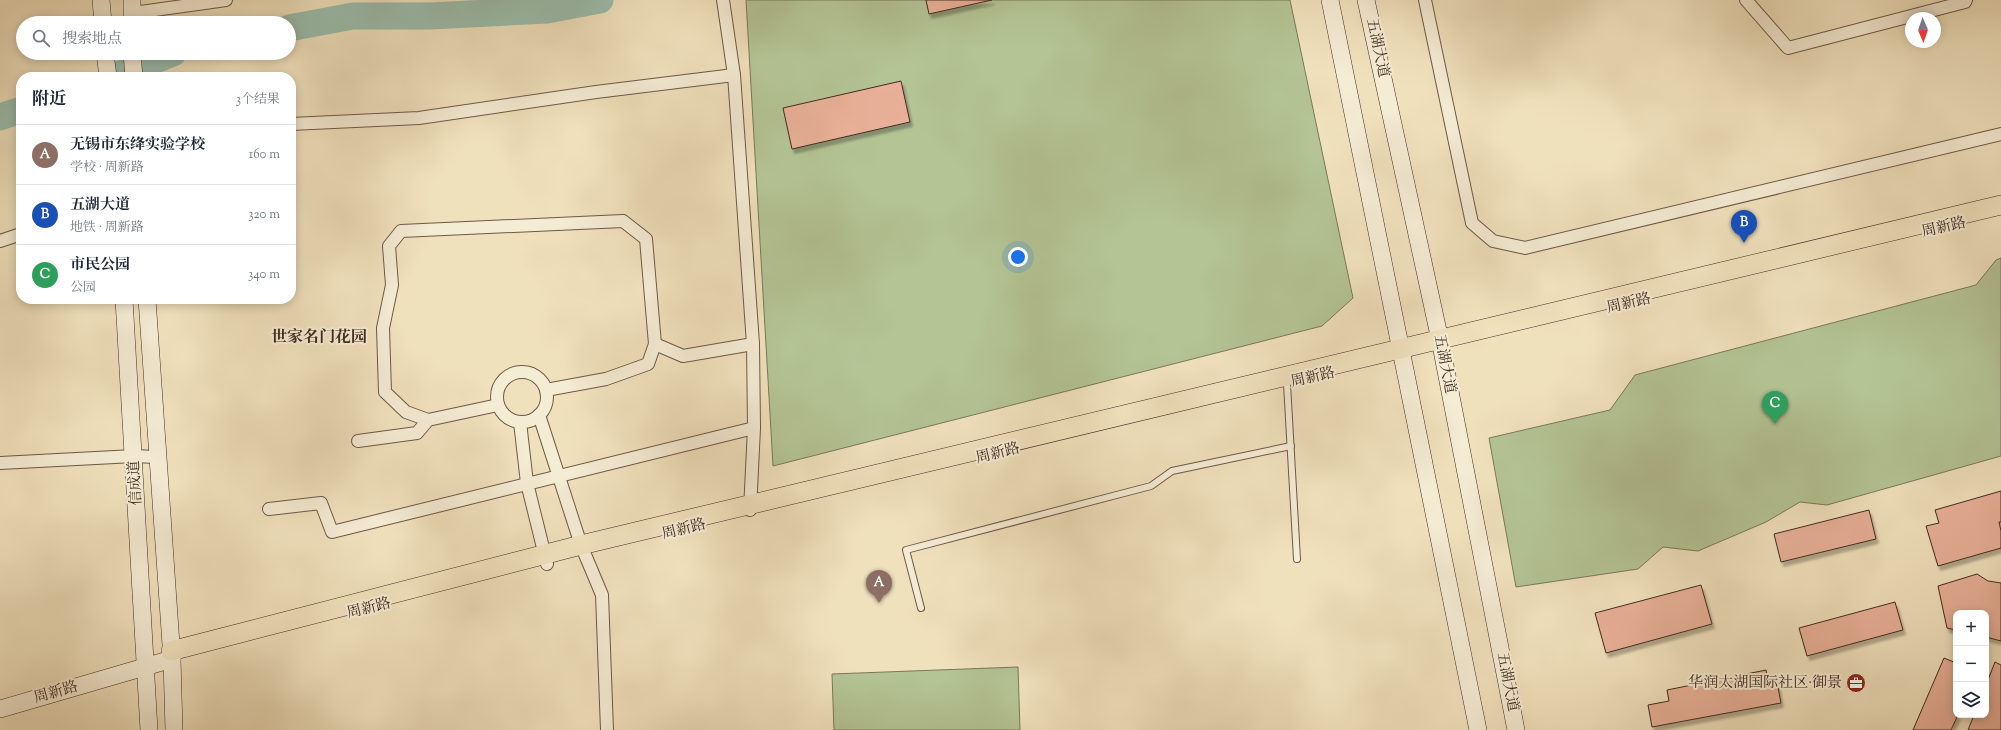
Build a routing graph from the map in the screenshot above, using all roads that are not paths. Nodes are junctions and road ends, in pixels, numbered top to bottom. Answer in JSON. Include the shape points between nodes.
{"nodes":[{"id":1,"x":101,"y":0,"type":"edge"},
{"id":2,"x":226,"y":0,"type":"edge"},
{"id":3,"x":723,"y":0,"type":"edge"},
{"id":4,"x":1330,"y":0,"type":"edge"},
{"id":5,"x":1366,"y":0,"type":"edge"},
{"id":6,"x":1425,"y":0,"type":"edge"},
{"id":7,"x":1746,"y":0,"type":"edge"},
{"id":8,"x":1966,"y":0,"type":"edge"},
{"id":9,"x":132,"y":12,"type":"edge"},
{"id":10,"x":102,"y":16,"type":"edge"},
{"id":11,"x":106,"y":60,"type":"edge"},
{"id":12,"x":133,"y":60,"type":"edge"},
{"id":13,"x":107,"y":72,"type":"edge"},
{"id":14,"x":134,"y":72,"type":"edge"},
{"id":15,"x":734,"y":75,"type":"junction"},
{"id":16,"x":296,"y":124,"type":"edge"},
{"id":17,"x":2001,"y":134,"type":"edge"},
{"id":18,"x":2001,"y":204,"type":"edge"},
{"id":19,"x":2001,"y":215,"type":"edge"},
{"id":20,"x":16,"y":236,"type":"edge"},
{"id":21,"x":0,"y":241,"type":"edge"},
{"id":22,"x":124,"y":304,"type":"edge"},
{"id":23,"x":147,"y":304,"type":"edge"},
{"id":24,"x":655,"y":344,"type":"junction"},
{"id":25,"x":754,"y":344,"type":"junction"},
{"id":26,"x":1440,"y":344,"type":"junction"},
{"id":27,"x":1402,"y":353,"type":"junction"},
{"id":28,"x":1287,"y":384,"type":"junction"},
{"id":29,"x":546,"y":390,"type":"junction"},
{"id":30,"x":498,"y":405,"type":"junction"},
{"id":31,"x":539,"y":415,"type":"junction"},
{"id":32,"x":428,"y":420,"type":"junction"},
{"id":33,"x":520,"y":422,"type":"junction"},
{"id":34,"x":754,"y":428,"type":"junction"},
{"id":35,"x":358,"y":441,"type":"dead end"},
{"id":36,"x":1291,"y":446,"type":"junction"},
{"id":37,"x":134,"y":456,"type":"junction"},
{"id":38,"x":156,"y":457,"type":"junction"},
{"id":39,"x":0,"y":464,"type":"edge"},
{"id":40,"x":560,"y":475,"type":"junction"},
{"id":41,"x":527,"y":483,"type":"junction"},
{"id":42,"x":269,"y":509,"type":"dead end"},
{"id":43,"x":750,"y":510,"type":"junction"},
{"id":44,"x":583,"y":550,"type":"junction"},
{"id":45,"x":545,"y":559,"type":"junction"},
{"id":46,"x":1297,"y":559,"type":"dead end"},
{"id":47,"x":921,"y":608,"type":"dead end"},
{"id":48,"x":171,"y":655,"type":"junction"},
{"id":49,"x":145,"y":663,"type":"junction"},
{"id":50,"x":0,"y":698,"type":"edge"},
{"id":51,"x":0,"y":709,"type":"edge"},
{"id":52,"x":149,"y":730,"type":"edge"},
{"id":53,"x":174,"y":730,"type":"edge"},
{"id":54,"x":607,"y":730,"type":"edge"},
{"id":55,"x":1478,"y":730,"type":"edge"},
{"id":56,"x":1516,"y":730,"type":"edge"}],
"edges":[{"from":1,"to":10,"type":"main road"},
{"from":2,"to":9,"type":"street"},
{"from":3,"to":15,"type":"street"},
{"from":4,"to":27,"type":"main road"},
{"from":5,"to":26,"type":"main road","name":"五湖大道"},
{"from":6,"to":17,"type":"street","via":[[1472,223],[1493,241],[1524,248]]},
{"from":7,"to":8,"type":"street","via":[[1788,48]]},
{"from":11,"to":13,"type":"main road"},
{"from":12,"to":14,"type":"main road"},
{"from":15,"to":16,"type":"street","via":[[419,118]]},
{"from":15,"to":25,"type":"street"},
{"from":18,"to":26,"type":"main road","name":"周新路"},
{"from":19,"to":26,"type":"main road","name":"周新路"},
{"from":20,"to":21,"type":"street"},
{"from":22,"to":37,"type":"main road","name":"信成道"},
{"from":23,"to":38,"type":"main road","name":"信成道"},
{"from":24,"to":25,"type":"street","via":[[683,356]]},
{"from":24,"to":29,"type":"street","via":[[648,364],[606,379]]},
{"from":24,"to":32,"type":"street","via":[[646,239],[624,221],[401,231],[389,246],[392,285],[383,328],[385,392],[406,412]]},
{"from":25,"to":34,"type":"street"},
{"from":26,"to":27,"type":"main road","name":"周新路"},
{"from":26,"to":56,"type":"main road","name":"五湖大道"},
{"from":27,"to":28,"type":"main road","name":"周新路"},
{"from":27,"to":43,"type":"main road","name":"周新路"},
{"from":27,"to":55,"type":"main road"},
{"from":28,"to":36,"type":"lane"},
{"from":28,"to":43,"type":"main road","name":"周新路"},
{"from":29,"to":30,"type":"street","via":[[532,374],[518,372],[505,378],[500,384],[496,398]]},
{"from":29,"to":31,"type":"street","via":[[546,404]]},
{"from":30,"to":32,"type":"street"},
{"from":30,"to":33,"type":"street","via":[[506,417]]},
{"from":31,"to":33,"type":"street","via":[[527,422]]},
{"from":31,"to":40,"type":"street"},
{"from":32,"to":35,"type":"street","via":[[417,433]]},
{"from":33,"to":41,"type":"street"},
{"from":34,"to":40,"type":"street"},
{"from":34,"to":43,"type":"street"},
{"from":36,"to":46,"type":"lane"},
{"from":36,"to":47,"type":"lane","via":[[1172,470],[1152,486],[906,550]]},
{"from":37,"to":38,"type":"street"},
{"from":37,"to":39,"type":"street"},
{"from":37,"to":49,"type":"main road","name":"信成道"},
{"from":38,"to":48,"type":"main road","name":"信成道"},
{"from":40,"to":41,"type":"street"},
{"from":40,"to":44,"type":"street"},
{"from":41,"to":42,"type":"street","via":[[332,532],[320,503]]},
{"from":41,"to":45,"type":"street"},
{"from":43,"to":44,"type":"main road","name":"周新路"},
{"from":44,"to":45,"type":"main road","name":"周新路"},
{"from":44,"to":54,"type":"street","via":[[602,595]]},
{"from":45,"to":48,"type":"main road","name":"周新路"},
{"from":48,"to":49,"type":"main road","name":"周新路"},
{"from":48,"to":53,"type":"main road","name":"信成道"},
{"from":49,"to":50,"type":"main road","name":"周新路"},
{"from":49,"to":51,"type":"main road","name":"周新路"},
{"from":49,"to":52,"type":"main road","name":"信成道"}]}
